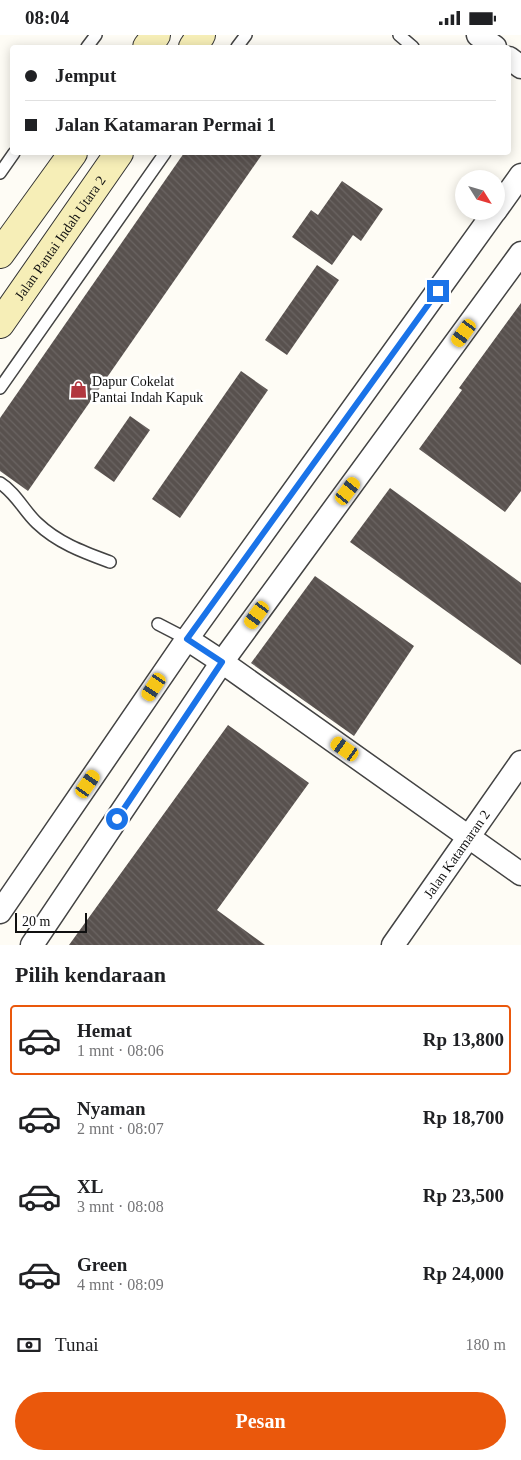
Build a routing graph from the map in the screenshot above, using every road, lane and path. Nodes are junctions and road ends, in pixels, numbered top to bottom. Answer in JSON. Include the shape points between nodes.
{"nodes":[{"id":1,"x":400,"y":35,"type":"edge"},
{"id":2,"x":478,"y":35,"type":"edge"},
{"id":3,"x":411,"y":45,"type":"edge"},
{"id":4,"x":492,"y":45,"type":"edge"},
{"id":5,"x":13,"y":155,"type":"edge"},
{"id":6,"x":71,"y":155,"type":"edge"},
{"id":7,"x":119,"y":155,"type":"edge"},
{"id":8,"x":164,"y":155,"type":"edge"},
{"id":9,"x":0,"y":173,"type":"edge"},
{"id":10,"x":521,"y":175,"type":"edge"},
{"id":11,"x":505,"y":198,"type":"edge"},
{"id":12,"x":490,"y":220,"type":"edge"},
{"id":13,"x":521,"y":253,"type":"edge"},
{"id":14,"x":0,"y":254,"type":"edge"},
{"id":15,"x":0,"y":324,"type":"edge"},
{"id":16,"x":0,"y":388,"type":"edge"},
{"id":17,"x":0,"y":483,"type":"edge"},
{"id":18,"x":110,"y":562,"type":"dead end"},
{"id":19,"x":158,"y":624,"type":"dead end"},
{"id":20,"x":187,"y":639,"type":"junction"},
{"id":21,"x":222,"y":662,"type":"junction"},
{"id":22,"x":521,"y":762,"type":"edge"},
{"id":23,"x":468,"y":837,"type":"junction"},
{"id":24,"x":521,"y":874,"type":"edge"},
{"id":25,"x":0,"y":912,"type":"edge"},
{"id":26,"x":32,"y":945,"type":"edge"},
{"id":27,"x":393,"y":945,"type":"edge"}],
"edges":[{"from":1,"to":3,"type":"lane"},
{"from":2,"to":4,"type":"street"},
{"from":5,"to":9,"type":"lane"},
{"from":6,"to":14,"type":"street"},
{"from":7,"to":15,"type":"street","name":"Jalan Pantai Indah Utara 2"},
{"from":8,"to":16,"type":"lane"},
{"from":10,"to":11,"type":"street"},
{"from":12,"to":20,"type":"street"},
{"from":13,"to":21,"type":"street"},
{"from":17,"to":18,"type":"lane","via":[[54,538]]},
{"from":19,"to":20,"type":"lane"},
{"from":20,"to":21,"type":"street"},
{"from":20,"to":25,"type":"street"},
{"from":21,"to":23,"type":"street"},
{"from":21,"to":26,"type":"street"},
{"from":22,"to":23,"type":"street","name":"Jalan Katamaran 2"},
{"from":23,"to":24,"type":"street"},
{"from":23,"to":27,"type":"street","name":"Jalan Katamaran 2"}]}
